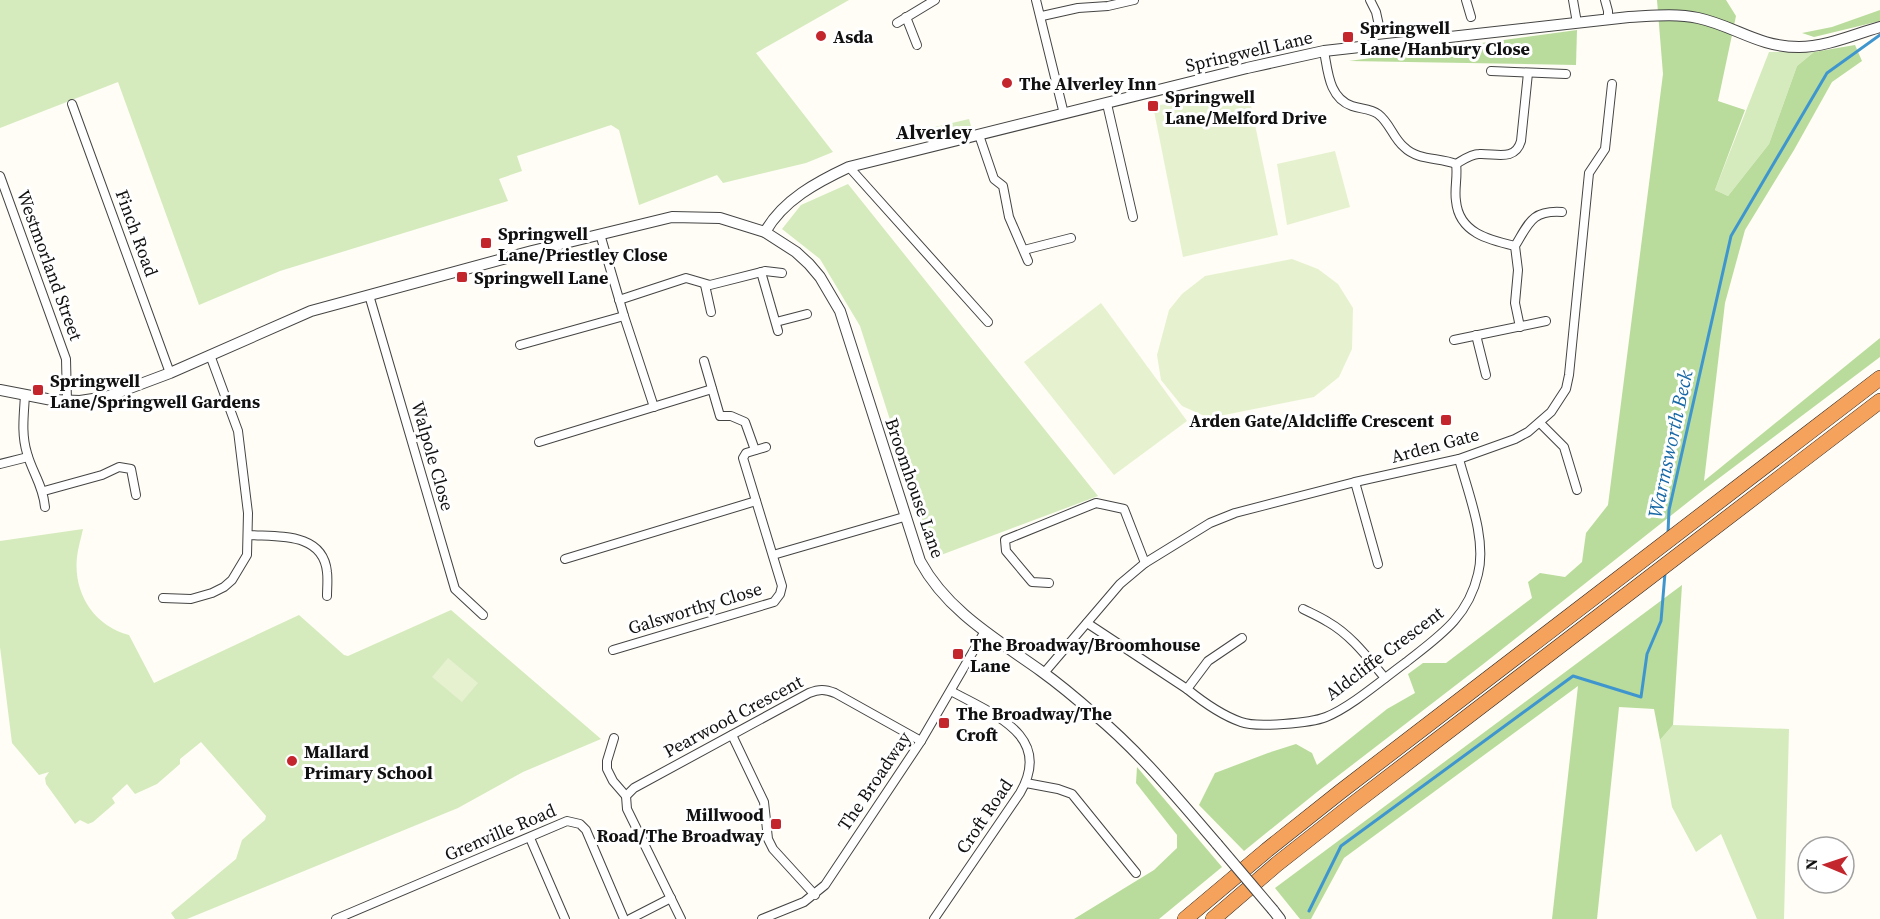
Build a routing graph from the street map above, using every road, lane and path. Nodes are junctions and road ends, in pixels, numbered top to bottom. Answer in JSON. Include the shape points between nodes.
{"nodes":[{"id":1,"x":935,"y":0,"type":"edge"},
{"id":2,"x":1036,"y":0,"type":"edge"},
{"id":3,"x":1134,"y":0,"type":"edge"},
{"id":4,"x":1370,"y":0,"type":"edge"},
{"id":5,"x":1466,"y":0,"type":"edge"},
{"id":6,"x":1573,"y":0,"type":"edge"},
{"id":7,"x":1605,"y":0,"type":"edge"},
{"id":8,"x":1041,"y":16,"type":"junction"},
{"id":9,"x":906,"y":17,"type":"junction"},
{"id":10,"x":1471,"y":17,"type":"dead end"},
{"id":11,"x":1608,"y":20,"type":"junction"},
{"id":12,"x":897,"y":23,"type":"dead end"},
{"id":13,"x":1577,"y":23,"type":"junction"},
{"id":14,"x":1880,"y":27,"type":"edge"},
{"id":15,"x":1380,"y":30,"type":"dead end"},
{"id":16,"x":917,"y":45,"type":"dead end"},
{"id":17,"x":1324,"y":51,"type":"junction"},
{"id":18,"x":1491,"y":71,"type":"dead end"},
{"id":19,"x":1528,"y":73,"type":"junction"},
{"id":20,"x":1566,"y":74,"type":"dead end"},
{"id":21,"x":1612,"y":84,"type":"dead end"},
{"id":22,"x":72,"y":104,"type":"dead end"},
{"id":23,"x":1107,"y":104,"type":"junction"},
{"id":24,"x":1064,"y":114,"type":"junction"},
{"id":25,"x":979,"y":135,"type":"junction"},
{"id":26,"x":1456,"y":164,"type":"junction"},
{"id":27,"x":849,"y":167,"type":"junction"},
{"id":28,"x":0,"y":176,"type":"edge"},
{"id":29,"x":1562,"y":212,"type":"dead end"},
{"id":30,"x":1133,"y":217,"type":"dead end"},
{"id":31,"x":765,"y":232,"type":"junction"},
{"id":32,"x":600,"y":234,"type":"junction"},
{"id":33,"x":1071,"y":238,"type":"dead end"},
{"id":34,"x":1515,"y":246,"type":"junction"},
{"id":35,"x":1024,"y":250,"type":"junction"},
{"id":36,"x":1028,"y":261,"type":"dead end"},
{"id":37,"x":761,"y":272,"type":"junction"},
{"id":38,"x":782,"y":273,"type":"dead end"},
{"id":39,"x":705,"y":285,"type":"junction"},
{"id":40,"x":369,"y":295,"type":"junction"},
{"id":41,"x":619,"y":300,"type":"junction"},
{"id":42,"x":711,"y":312,"type":"dead end"},
{"id":43,"x":807,"y":314,"type":"dead end"},
{"id":44,"x":624,"y":316,"type":"junction"},
{"id":45,"x":1546,"y":321,"type":"dead end"},
{"id":46,"x":988,"y":322,"type":"dead end"},
{"id":47,"x":1520,"y":327,"type":"junction"},
{"id":48,"x":1476,"y":335,"type":"junction"},
{"id":49,"x":1454,"y":340,"type":"dead end"},
{"id":50,"x":520,"y":345,"type":"dead end"},
{"id":51,"x":210,"y":355,"type":"junction"},
{"id":52,"x":704,"y":361,"type":"dead end"},
{"id":53,"x":170,"y":373,"type":"junction"},
{"id":54,"x":1486,"y":375,"type":"dead end"},
{"id":55,"x":1880,"y":378,"type":"edge"},
{"id":56,"x":712,"y":389,"type":"junction"},
{"id":57,"x":0,"y":390,"type":"edge"},
{"id":58,"x":25,"y":395,"type":"junction"},
{"id":59,"x":67,"y":401,"type":"junction"},
{"id":60,"x":1880,"y":401,"type":"edge"},
{"id":61,"x":654,"y":406,"type":"junction"},
{"id":62,"x":1540,"y":423,"type":"junction"},
{"id":63,"x":539,"y":442,"type":"dead end"},
{"id":64,"x":766,"y":447,"type":"dead end"},
{"id":65,"x":755,"y":450,"type":"junction"},
{"id":66,"x":28,"y":457,"type":"junction"},
{"id":67,"x":1459,"y":459,"type":"junction"},
{"id":68,"x":0,"y":464,"type":"edge"},
{"id":69,"x":1355,"y":482,"type":"junction"},
{"id":70,"x":1577,"y":490,"type":"dead end"},
{"id":71,"x":44,"y":491,"type":"junction"},
{"id":72,"x":136,"y":495,"type":"dead end"},
{"id":73,"x":756,"y":501,"type":"junction"},
{"id":74,"x":45,"y":507,"type":"dead end"},
{"id":75,"x":904,"y":516,"type":"junction"},
{"id":76,"x":249,"y":535,"type":"junction"},
{"id":77,"x":773,"y":555,"type":"junction"},
{"id":78,"x":565,"y":559,"type":"dead end"},
{"id":79,"x":1145,"y":562,"type":"junction"},
{"id":80,"x":1378,"y":564,"type":"dead end"},
{"id":81,"x":1049,"y":583,"type":"dead end"},
{"id":82,"x":327,"y":596,"type":"dead end"},
{"id":83,"x":163,"y":598,"type":"dead end"},
{"id":84,"x":1303,"y":609,"type":"dead end"},
{"id":85,"x":483,"y":615,"type":"dead end"},
{"id":86,"x":1086,"y":623,"type":"junction"},
{"id":87,"x":985,"y":631,"type":"junction"},
{"id":88,"x":1242,"y":638,"type":"dead end"},
{"id":89,"x":612,"y":650,"type":"dead end"},
{"id":90,"x":1044,"y":673,"type":"junction"},
{"id":91,"x":1385,"y":678,"type":"junction"},
{"id":92,"x":1186,"y":689,"type":"junction"},
{"id":93,"x":951,"y":691,"type":"junction"},
{"id":94,"x":732,"y":735,"type":"junction"},
{"id":95,"x":614,"y":738,"type":"dead end"},
{"id":96,"x":921,"y":741,"type":"junction"},
{"id":97,"x":1026,"y":783,"type":"junction"},
{"id":98,"x":626,"y":796,"type":"junction"},
{"id":99,"x":530,"y":838,"type":"junction"},
{"id":100,"x":1136,"y":873,"type":"dead end"},
{"id":101,"x":815,"y":895,"type":"junction"},
{"id":102,"x":671,"y":898,"type":"junction"},
{"id":103,"x":1276,"y":915,"type":"edge"},
{"id":104,"x":336,"y":919,"type":"edge"},
{"id":105,"x":565,"y":919,"type":"edge"},
{"id":106,"x":624,"y":919,"type":"edge"},
{"id":107,"x":630,"y":919,"type":"edge"},
{"id":108,"x":681,"y":919,"type":"edge"},
{"id":109,"x":762,"y":919,"type":"edge"},
{"id":110,"x":934,"y":919,"type":"edge"},
{"id":111,"x":1185,"y":919,"type":"edge"},
{"id":112,"x":1213,"y":919,"type":"edge"}],
"edges":[{"from":1,"to":9,"type":"street"},
{"from":2,"to":8,"type":"street"},
{"from":3,"to":8,"type":"street"},
{"from":4,"to":15,"type":"street"},
{"from":5,"to":10,"type":"street"},
{"from":6,"to":13,"type":"street"},
{"from":7,"to":11,"type":"street"},
{"from":8,"to":24,"type":"street"},
{"from":9,"to":12,"type":"street"},
{"from":9,"to":16,"type":"street"},
{"from":11,"to":13,"type":"street","name":"Springwell Lane"},
{"from":11,"to":14,"type":"street","name":"Springwell Lane","via":[[1685,16],[1710,21],[1772,45],[1802,47]]},
{"from":13,"to":17,"type":"street","name":"Springwell Lane"},
{"from":17,"to":23,"type":"street","name":"Springwell Lane"},
{"from":17,"to":26,"type":"street","via":[[1330,82],[1340,99],[1379,114],[1402,146],[1414,154]]},
{"from":18,"to":19,"type":"street"},
{"from":19,"to":20,"type":"street"},
{"from":19,"to":26,"type":"street","via":[[1517,150],[1509,155],[1477,154]]},
{"from":21,"to":62,"type":"street","name":"Arden Gate","via":[[1606,143],[1589,173],[1566,389]]},
{"from":22,"to":53,"type":"street","name":"Finch Road"},
{"from":23,"to":24,"type":"street","name":"Springwell Lane"},
{"from":23,"to":30,"type":"street"},
{"from":24,"to":25,"type":"street","name":"Springwell Lane"},
{"from":25,"to":27,"type":"street","name":"Springwell Lane"},
{"from":25,"to":35,"type":"street","via":[[994,179],[1003,186],[1009,217]]},
{"from":26,"to":34,"type":"street","via":[[1456,202],[1462,219],[1481,237]]},
{"from":27,"to":31,"type":"street","name":"Springwell Lane","via":[[802,192],[773,218]]},
{"from":27,"to":46,"type":"street"},
{"from":28,"to":59,"type":"street","name":"Westmorland Street","via":[[66,359]]},
{"from":29,"to":34,"type":"street","via":[[1546,211],[1535,217]]},
{"from":31,"to":32,"type":"street","via":[[720,218],[699,216],[672,217]]},
{"from":31,"to":75,"type":"street","name":"Broomhouse Lane","via":[[809,264],[840,311]]},
{"from":32,"to":40,"type":"street"},
{"from":32,"to":41,"type":"street"},
{"from":33,"to":35,"type":"street"},
{"from":34,"to":47,"type":"street","via":[[1515,303]]},
{"from":35,"to":36,"type":"street"},
{"from":37,"to":38,"type":"street"},
{"from":37,"to":39,"type":"street"},
{"from":37,"to":43,"type":"street","via":[[777,326]]},
{"from":39,"to":41,"type":"street","via":[[686,278]]},
{"from":39,"to":42,"type":"street"},
{"from":40,"to":51,"type":"street","via":[[311,311]]},
{"from":40,"to":85,"type":"street","name":"Walpole Close","via":[[455,589]]},
{"from":41,"to":44,"type":"street"},
{"from":44,"to":50,"type":"street"},
{"from":44,"to":61,"type":"street"},
{"from":45,"to":47,"type":"street"},
{"from":47,"to":48,"type":"street"},
{"from":48,"to":49,"type":"street"},
{"from":48,"to":54,"type":"street"},
{"from":51,"to":53,"type":"street"},
{"from":51,"to":76,"type":"street","via":[[238,431]]},
{"from":52,"to":56,"type":"street"},
{"from":53,"to":59,"type":"street","via":[[106,397]]},
{"from":55,"to":111,"type":"highway","via":[[1340,792]]},
{"from":56,"to":61,"type":"street"},
{"from":56,"to":65,"type":"street","via":[[720,416],[745,422]]},
{"from":57,"to":58,"type":"street"},
{"from":58,"to":59,"type":"street"},
{"from":58,"to":66,"type":"street","via":[[23,432]]},
{"from":60,"to":112,"type":"highway","via":[[1352,805]]},
{"from":61,"to":63,"type":"street"},
{"from":62,"to":67,"type":"street","name":"Arden Gate","via":[[1515,440]]},
{"from":62,"to":70,"type":"street","via":[[1561,442]]},
{"from":64,"to":65,"type":"street"},
{"from":65,"to":73,"type":"street","name":"Galsworthy Close","via":[[743,458]]},
{"from":66,"to":68,"type":"street"},
{"from":66,"to":71,"type":"street"},
{"from":67,"to":69,"type":"street","name":"Arden Gate"},
{"from":67,"to":91,"type":"street","name":"Aldcliffe Crescent","via":[[1479,538],[1478,575],[1452,625]]},
{"from":69,"to":79,"type":"street","name":"Arden Gate","via":[[1235,513],[1210,523]]},
{"from":69,"to":80,"type":"street"},
{"from":71,"to":72,"type":"street","via":[[123,466],[134,474]]},
{"from":71,"to":74,"type":"street"},
{"from":73,"to":77,"type":"street","name":"Galsworthy Close"},
{"from":73,"to":78,"type":"street"},
{"from":75,"to":77,"type":"street","name":"Galsworthy Close"},
{"from":75,"to":87,"type":"street","name":"Broomhouse Lane","via":[[928,576],[950,602]]},
{"from":76,"to":82,"type":"street","via":[[299,539],[315,546],[327,571]]},
{"from":76,"to":83,"type":"street","via":[[247,555],[224,587],[191,598]]},
{"from":77,"to":89,"type":"street","name":"Galsworthy Close","via":[[782,586],[774,602]]},
{"from":79,"to":81,"type":"street","via":[[1124,509],[1095,503],[1005,540],[1006,551],[1032,582]]},
{"from":79,"to":86,"type":"street","name":"Arden Gate"},
{"from":84,"to":91,"type":"street","via":[[1341,631]]},
{"from":86,"to":90,"type":"street","name":"Arden Gate"},
{"from":86,"to":92,"type":"street","name":"Aldcliffe Crescent"},
{"from":87,"to":90,"type":"street","name":"Broomhouse Lane"},
{"from":87,"to":93,"type":"street","name":"The Broadway"},
{"from":88,"to":92,"type":"street","via":[[1208,661]]},
{"from":90,"to":103,"type":"street","name":"Broomhouse Lane","bridge":true,"via":[[1146,763]]},
{"from":91,"to":92,"type":"street","name":"Aldcliffe Crescent","via":[[1326,717],[1286,724],[1243,723]]},
{"from":93,"to":96,"type":"street","name":"The Broadway"},
{"from":93,"to":97,"type":"street","name":"Croft Road","via":[[1017,732],[1031,761]]},
{"from":94,"to":96,"type":"street","name":"Pearwood Crescent","via":[[809,693],[827,690]]},
{"from":94,"to":98,"type":"street","name":"Pearwood Crescent"},
{"from":94,"to":101,"type":"street","via":[[764,802],[768,839],[773,849]]},
{"from":95,"to":98,"type":"street","via":[[607,769]]},
{"from":96,"to":101,"type":"street","name":"The Broadway"},
{"from":97,"to":100,"type":"street","via":[[1071,794]]},
{"from":97,"to":110,"type":"street","name":"Croft Road"},
{"from":98,"to":102,"type":"street","via":[[627,809]]},
{"from":99,"to":104,"type":"street","name":"Grenville Road"},
{"from":99,"to":105,"type":"street"},
{"from":99,"to":106,"type":"street","name":"Grenville Road","via":[[567,821],[580,824]]},
{"from":101,"to":109,"type":"street","name":"The Broadway"},
{"from":102,"to":107,"type":"street"},
{"from":102,"to":108,"type":"street"}]}
